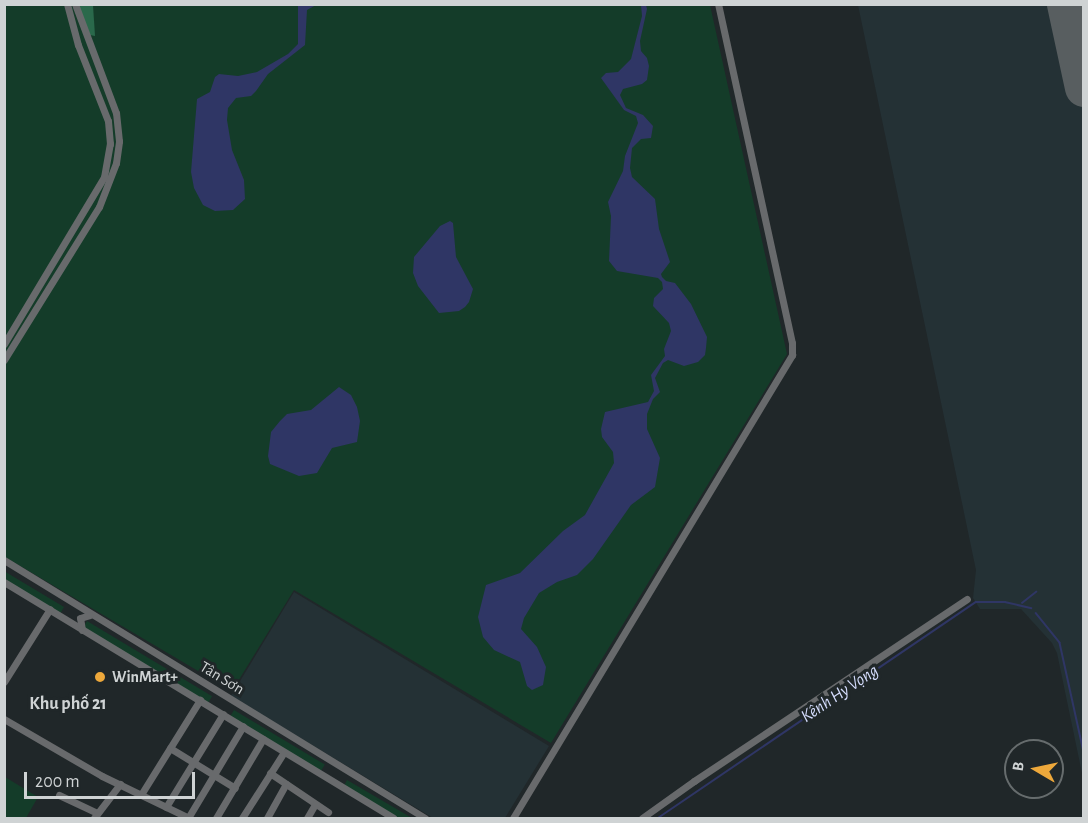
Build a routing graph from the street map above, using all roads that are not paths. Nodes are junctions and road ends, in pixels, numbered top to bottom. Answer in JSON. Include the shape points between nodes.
{"nodes":[{"id":1,"x":67,"y":4,"type":"edge"},
{"id":2,"x":75,"y":4,"type":"edge"},
{"id":3,"x":718,"y":4,"type":"edge"},
{"id":4,"x":98,"y":66,"type":"junction"},
{"id":5,"x":89,"y":70,"type":"junction"},
{"id":6,"x":107,"y":161,"type":"junction"},
{"id":7,"x":116,"y":163,"type":"junction"},
{"id":8,"x":85,"y":211,"type":"junction"},
{"id":9,"x":93,"y":216,"type":"junction"},
{"id":10,"x":37,"y":289,"type":"junction"},
{"id":11,"x":44,"y":294,"type":"junction"},
{"id":12,"x":13,"y":330,"type":"junction"},
{"id":13,"x":20,"y":334,"type":"junction"},
{"id":14,"x":4,"y":344,"type":"edge"},
{"id":15,"x":4,"y":360,"type":"edge"},
{"id":16,"x":4,"y":560,"type":"edge"},
{"id":17,"x":4,"y":582,"type":"edge"},
{"id":18,"x":967,"y":599,"type":"dead end"},
{"id":19,"x":50,"y":609,"type":"junction"},
{"id":20,"x":70,"y":611,"type":"junction"},
{"id":21,"x":90,"y":615,"type":"junction"},
{"id":22,"x":82,"y":630,"type":"junction"},
{"id":23,"x":4,"y":682,"type":"edge"},
{"id":24,"x":220,"y":693,"type":"junction"},
{"id":25,"x":200,"y":700,"type":"junction"},
{"id":26,"x":239,"y":705,"type":"junction"},
{"id":27,"x":212,"y":707,"type":"junction"},
{"id":28,"x":223,"y":714,"type":"junction"},
{"id":29,"x":231,"y":718,"type":"junction"},
{"id":30,"x":4,"y":719,"type":"edge"},
{"id":31,"x":243,"y":726,"type":"junction"},
{"id":32,"x":263,"y":739,"type":"junction"},
{"id":33,"x":170,"y":748,"type":"junction"},
{"id":34,"x":284,"y":752,"type":"junction"},
{"id":35,"x":192,"y":762,"type":"junction"},
{"id":36,"x":332,"y":762,"type":"junction"},
{"id":37,"x":270,"y":773,"type":"junction"},
{"id":38,"x":213,"y":775,"type":"junction"},
{"id":39,"x":322,"y":775,"type":"junction"},
{"id":40,"x":354,"y":776,"type":"junction"},
{"id":41,"x":120,"y":784,"type":"junction"},
{"id":42,"x":286,"y":784,"type":"junction"},
{"id":43,"x":342,"y":787,"type":"junction"},
{"id":44,"x":235,"y":788,"type":"junction"},
{"id":45,"x":142,"y":793,"type":"junction"},
{"id":46,"x":59,"y":795,"type":"dead end"},
{"id":47,"x":315,"y":804,"type":"junction"},
{"id":48,"x":166,"y":807,"type":"junction"},
{"id":49,"x":328,"y":812,"type":"dead end"},
{"id":50,"x":95,"y":816,"type":"edge"},
{"id":51,"x":188,"y":818,"type":"edge"},
{"id":52,"x":216,"y":819,"type":"edge"},
{"id":53,"x":242,"y":819,"type":"edge"},
{"id":54,"x":267,"y":819,"type":"edge"},
{"id":55,"x":307,"y":819,"type":"edge"},
{"id":56,"x":393,"y":819,"type":"edge"},
{"id":57,"x":425,"y":819,"type":"edge"},
{"id":58,"x":513,"y":819,"type":"edge"},
{"id":59,"x":642,"y":819,"type":"edge"}],
"edges":[{"from":1,"to":5,"type":"street"},
{"from":2,"to":4,"type":"street"},
{"from":3,"to":58,"type":"street","via":[[792,355]]},
{"from":4,"to":5,"type":"street"},
{"from":4,"to":7,"type":"street","via":[[118,124]]},
{"from":5,"to":6,"type":"street","via":[[108,121]]},
{"from":6,"to":7,"type":"street"},
{"from":6,"to":8,"type":"street","via":[[104,177]]},
{"from":7,"to":9,"type":"street","via":[[110,185]]},
{"from":8,"to":9,"type":"street"},
{"from":8,"to":10,"type":"street"},
{"from":9,"to":11,"type":"street"},
{"from":10,"to":11,"type":"street"},
{"from":10,"to":12,"type":"street"},
{"from":11,"to":13,"type":"street"},
{"from":12,"to":13,"type":"street"},
{"from":12,"to":14,"type":"street"},
{"from":13,"to":15,"type":"street"},
{"from":16,"to":20,"type":"street","name":"Tân Sơn"},
{"from":17,"to":19,"type":"street","name":"Tân Sơn"},
{"from":18,"to":59,"type":"street","via":[[694,780]]},
{"from":19,"to":20,"type":"street","name":"Tân Sơn"},
{"from":19,"to":23,"type":"street"},
{"from":20,"to":21,"type":"street","name":"Tân Sơn"},
{"from":20,"to":22,"type":"street","name":"Tân Sơn"},
{"from":21,"to":22,"type":"street","via":[[80,618]]},
{"from":21,"to":24,"type":"street","name":"Tân Sơn"},
{"from":22,"to":25,"type":"street","name":"Tân Sơn"},
{"from":24,"to":26,"type":"street","name":"Tân Sơn"},
{"from":24,"to":27,"type":"street","via":[[221,703]]},
{"from":25,"to":27,"type":"street","name":"Tân Sơn"},
{"from":25,"to":33,"type":"street"},
{"from":26,"to":29,"type":"street","via":[[230,709]]},
{"from":26,"to":36,"type":"street","name":"Tân Sơn"},
{"from":27,"to":28,"type":"street","name":"Tân Sơn"},
{"from":28,"to":29,"type":"street","name":"Tân Sơn"},
{"from":28,"to":35,"type":"street"},
{"from":29,"to":31,"type":"street","name":"Tân Sơn"},
{"from":30,"to":41,"type":"street"},
{"from":31,"to":32,"type":"street","name":"Tân Sơn"},
{"from":31,"to":38,"type":"street"},
{"from":32,"to":34,"type":"street","name":"Tân Sơn"},
{"from":32,"to":44,"type":"street"},
{"from":33,"to":35,"type":"street"},
{"from":33,"to":45,"type":"street"},
{"from":34,"to":37,"type":"street"},
{"from":34,"to":39,"type":"street","name":"Tân Sơn"},
{"from":35,"to":38,"type":"street"},
{"from":35,"to":48,"type":"street"},
{"from":36,"to":39,"type":"street","via":[[331,773]]},
{"from":36,"to":40,"type":"street","name":"Tân Sơn"},
{"from":37,"to":42,"type":"street"},
{"from":37,"to":53,"type":"street"},
{"from":38,"to":44,"type":"street"},
{"from":38,"to":51,"type":"street"},
{"from":39,"to":43,"type":"street","name":"Tân Sơn"},
{"from":40,"to":43,"type":"street","via":[[341,777]]},
{"from":40,"to":57,"type":"street","name":"Tân Sơn"},
{"from":41,"to":45,"type":"street"},
{"from":41,"to":50,"type":"street"},
{"from":42,"to":47,"type":"street"},
{"from":42,"to":54,"type":"street"},
{"from":43,"to":56,"type":"street","name":"Tân Sơn"},
{"from":44,"to":52,"type":"street"},
{"from":45,"to":48,"type":"street"},
{"from":46,"to":50,"type":"street"},
{"from":47,"to":49,"type":"street"},
{"from":47,"to":55,"type":"street"},
{"from":48,"to":51,"type":"street"}]}
